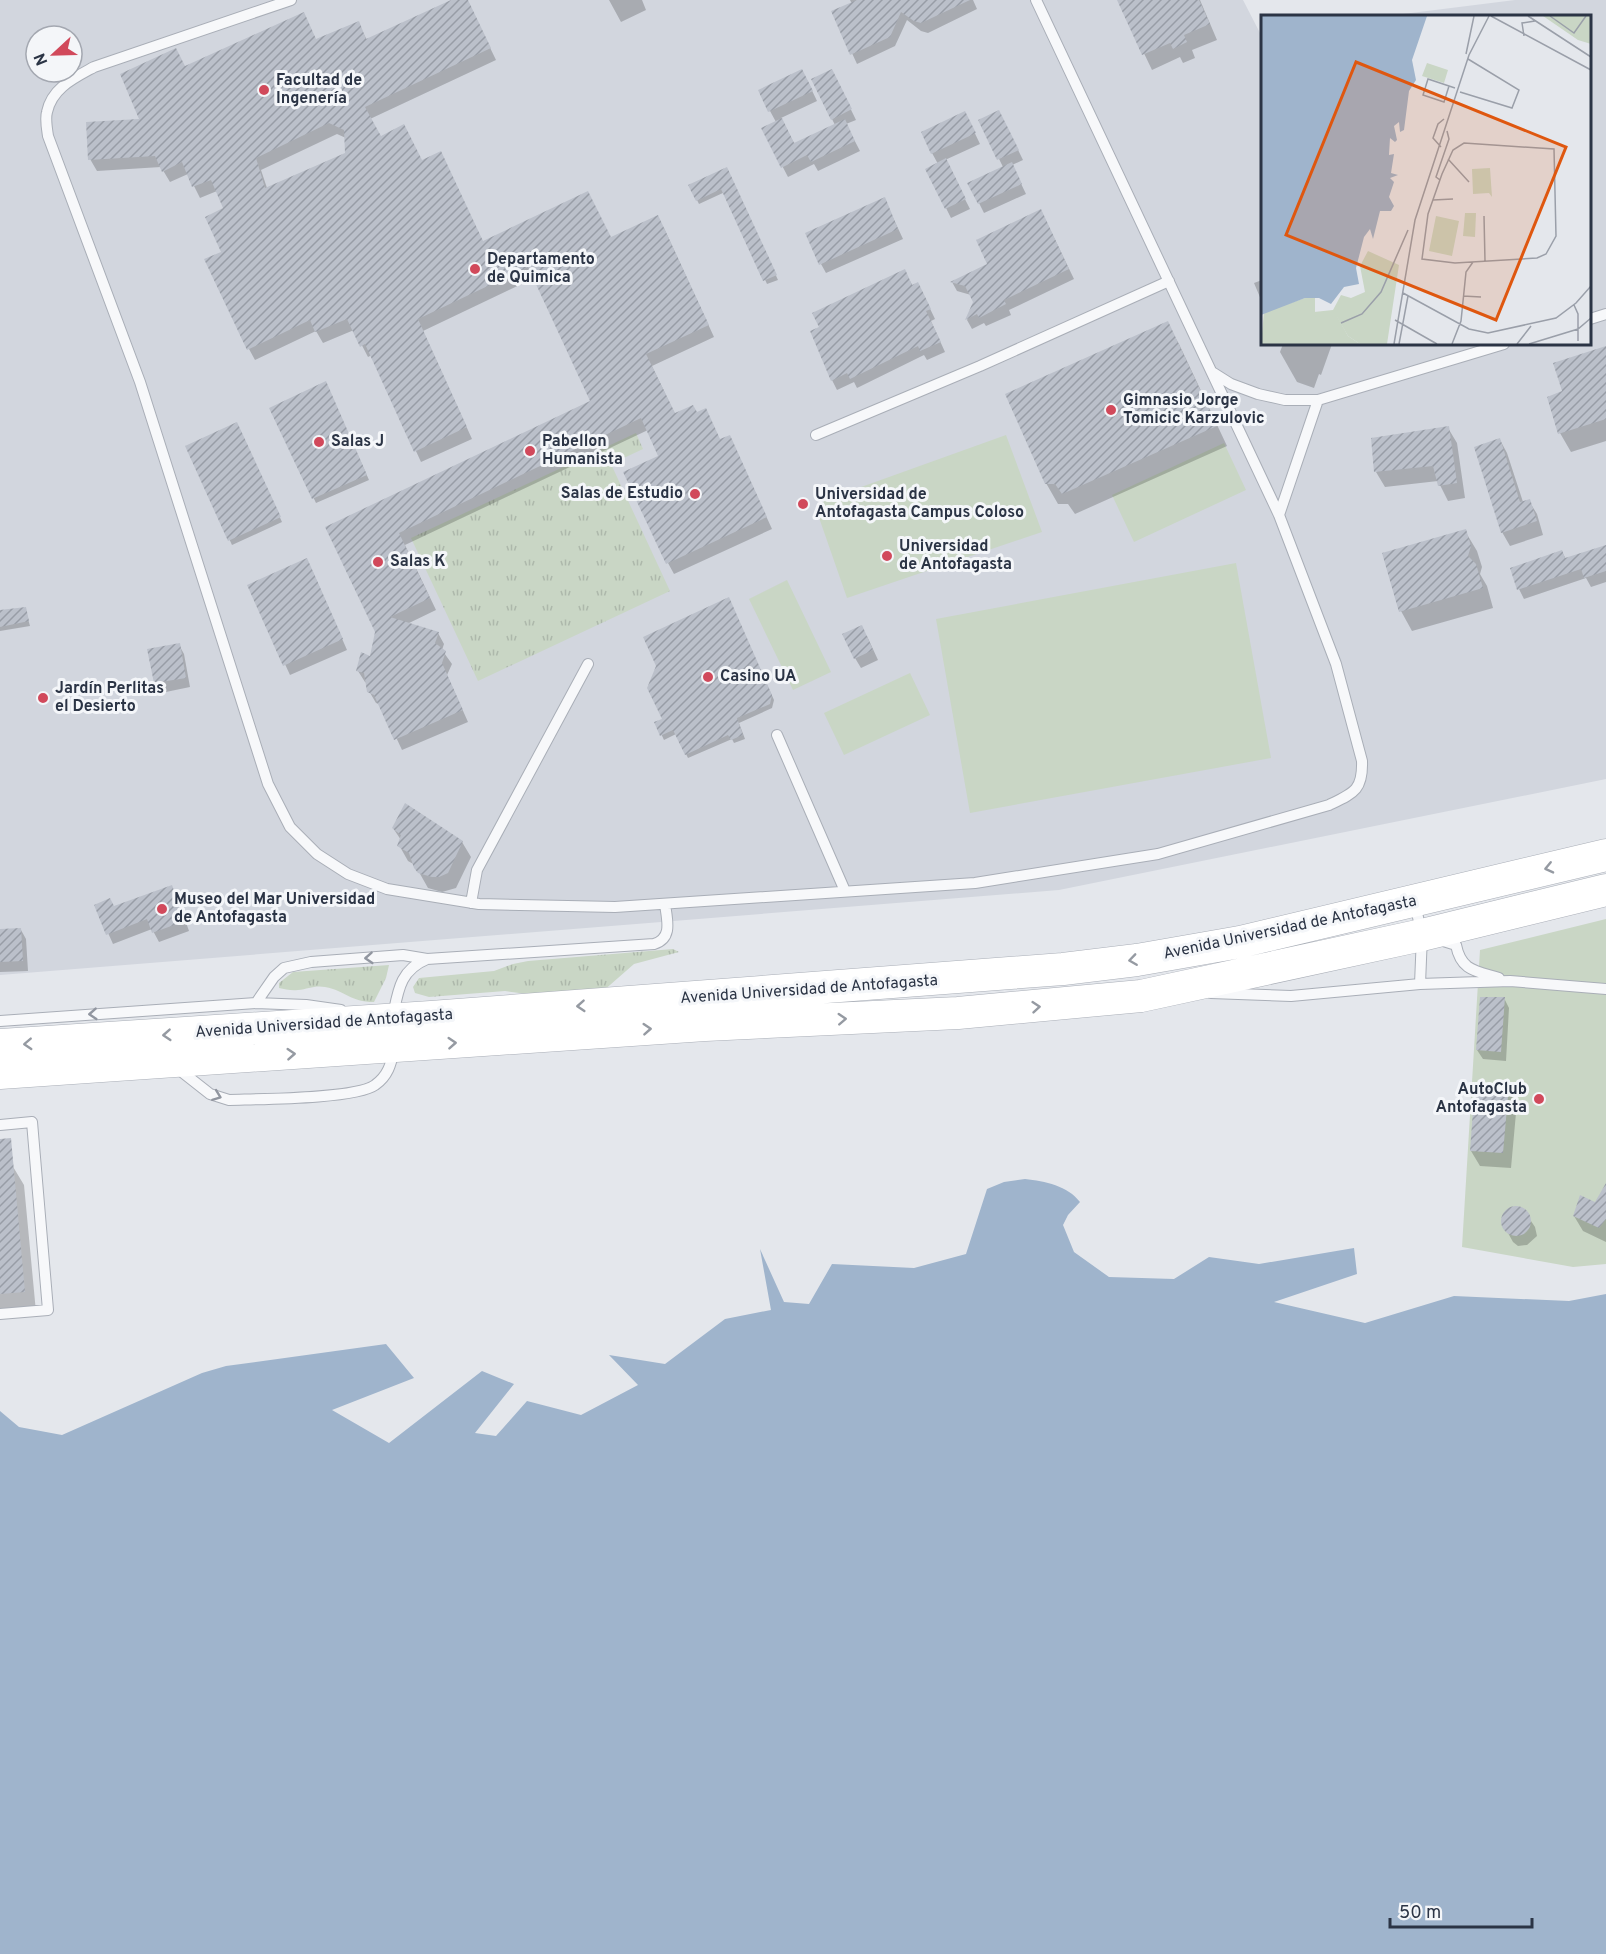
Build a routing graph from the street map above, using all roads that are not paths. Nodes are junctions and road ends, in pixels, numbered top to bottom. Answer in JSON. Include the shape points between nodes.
{"nodes":[{"id":1,"x":291,"y":0,"type":"edge"},
{"id":2,"x":1036,"y":0,"type":"edge"},
{"id":3,"x":1169,"y":281,"type":"junction"},
{"id":4,"x":1606,"y":314,"type":"edge"},
{"id":5,"x":1591,"y":319,"type":"edge"},
{"id":6,"x":1501,"y":345,"type":"edge"},
{"id":7,"x":1212,"y":372,"type":"junction"},
{"id":8,"x":1318,"y":400,"type":"junction"},
{"id":9,"x":816,"y":435,"type":"dead end"},
{"id":10,"x":1279,"y":515,"type":"junction"},
{"id":11,"x":588,"y":664,"type":"dead end"},
{"id":12,"x":777,"y":735,"type":"dead end"},
{"id":13,"x":1606,"y":855,"type":"edge"},
{"id":14,"x":1606,"y":890,"type":"edge"},
{"id":15,"x":846,"y":891,"type":"junction"},
{"id":16,"x":1414,"y":901,"type":"junction"},
{"id":17,"x":471,"y":903,"type":"junction"},
{"id":18,"x":665,"y":904,"type":"junction"},
{"id":19,"x":1422,"y":935,"type":"junction"},
{"id":20,"x":428,"y":959,"type":"junction"},
{"id":21,"x":1510,"y":981,"type":"junction"},
{"id":22,"x":1420,"y":984,"type":"junction"},
{"id":23,"x":1606,"y":989,"type":"edge"},
{"id":24,"x":1166,"y":992,"type":"junction"},
{"id":25,"x":256,"y":1003,"type":"junction"},
{"id":26,"x":0,"y":1020,"type":"edge"},
{"id":27,"x":393,"y":1033,"type":"junction"},
{"id":28,"x":0,"y":1045,"type":"edge"},
{"id":29,"x":170,"y":1062,"type":"junction"},
{"id":30,"x":0,"y":1073,"type":"edge"},
{"id":31,"x":0,"y":1125,"type":"edge"},
{"id":32,"x":0,"y":1314,"type":"edge"}],
"edges":[{"from":1,"to":17,"type":"lane","via":[[94,67],[74,78],[54,93],[46,113],[48,136],[141,382],[268,784],[290,827],[316,854],[348,874],[387,889]]},
{"from":2,"to":3,"type":"lane"},
{"from":3,"to":7,"type":"lane"},
{"from":3,"to":9,"type":"lane"},
{"from":4,"to":5,"type":"lane"},
{"from":6,"to":8,"type":"lane"},
{"from":7,"to":8,"type":"lane","via":[[1257,394],[1285,400]]},
{"from":7,"to":10,"type":"lane"},
{"from":8,"to":10,"type":"lane"},
{"from":10,"to":15,"type":"lane","via":[[1339,675],[1362,762],[1363,778],[1354,794],[1329,805],[1158,854],[975,884]]},
{"from":11,"to":17,"type":"lane","via":[[477,870]]},
{"from":12,"to":15,"type":"lane"},
{"from":13,"to":16,"type":"main road","name":"Avenida Universidad de Antofagasta","one_way":true},
{"from":14,"to":19,"type":"main road","name":"Avenida Universidad de Antofagasta"},
{"from":15,"to":18,"type":"lane"},
{"from":16,"to":19,"type":"lane"},
{"from":16,"to":27,"type":"main road","name":"Avenida Universidad de Antofagasta","one_way":true,"via":[[1240,942],[1063,969]]},
{"from":17,"to":18,"type":"lane","via":[[615,908]]},
{"from":18,"to":20,"type":"lane","via":[[669,928],[664,939],[654,944]]},
{"from":19,"to":21,"type":"lane","via":[[1456,945],[1459,958],[1469,969]]},
{"from":19,"to":22,"type":"lane"},
{"from":19,"to":24,"type":"main road","name":"Avenida Universidad de Antofagasta"},
{"from":20,"to":25,"type":"lane","one_way":true,"via":[[403,955],[311,962],[284,968]]},
{"from":20,"to":27,"type":"lane","via":[[412,967],[402,979]]},
{"from":21,"to":22,"type":"lane"},
{"from":21,"to":23,"type":"lane"},
{"from":22,"to":24,"type":"lane","via":[[1291,996]]},
{"from":27,"to":24,"type":"main road","name":"Avenida Universidad de Antofagasta","one_way":true,"via":[[694,1026],[958,1013]]},
{"from":25,"to":26,"type":"lane","one_way":true},
{"from":25,"to":27,"type":"lane","via":[[306,1005]]},
{"from":27,"to":28,"type":"main road","name":"Avenida Universidad de Antofagasta","one_way":true},
{"from":29,"to":27,"type":"main road","name":"Avenida Universidad de Antofagasta","one_way":true},
{"from":29,"to":27,"type":"lane","one_way":true,"via":[[210,1094],[229,1100],[348,1094],[368,1089],[382,1079],[391,1065]]},
{"from":29,"to":30,"type":"main road","name":"Avenida Universidad de Antofagasta"},
{"from":31,"to":32,"type":"lane","via":[[32,1122],[48,1310]]}]}
